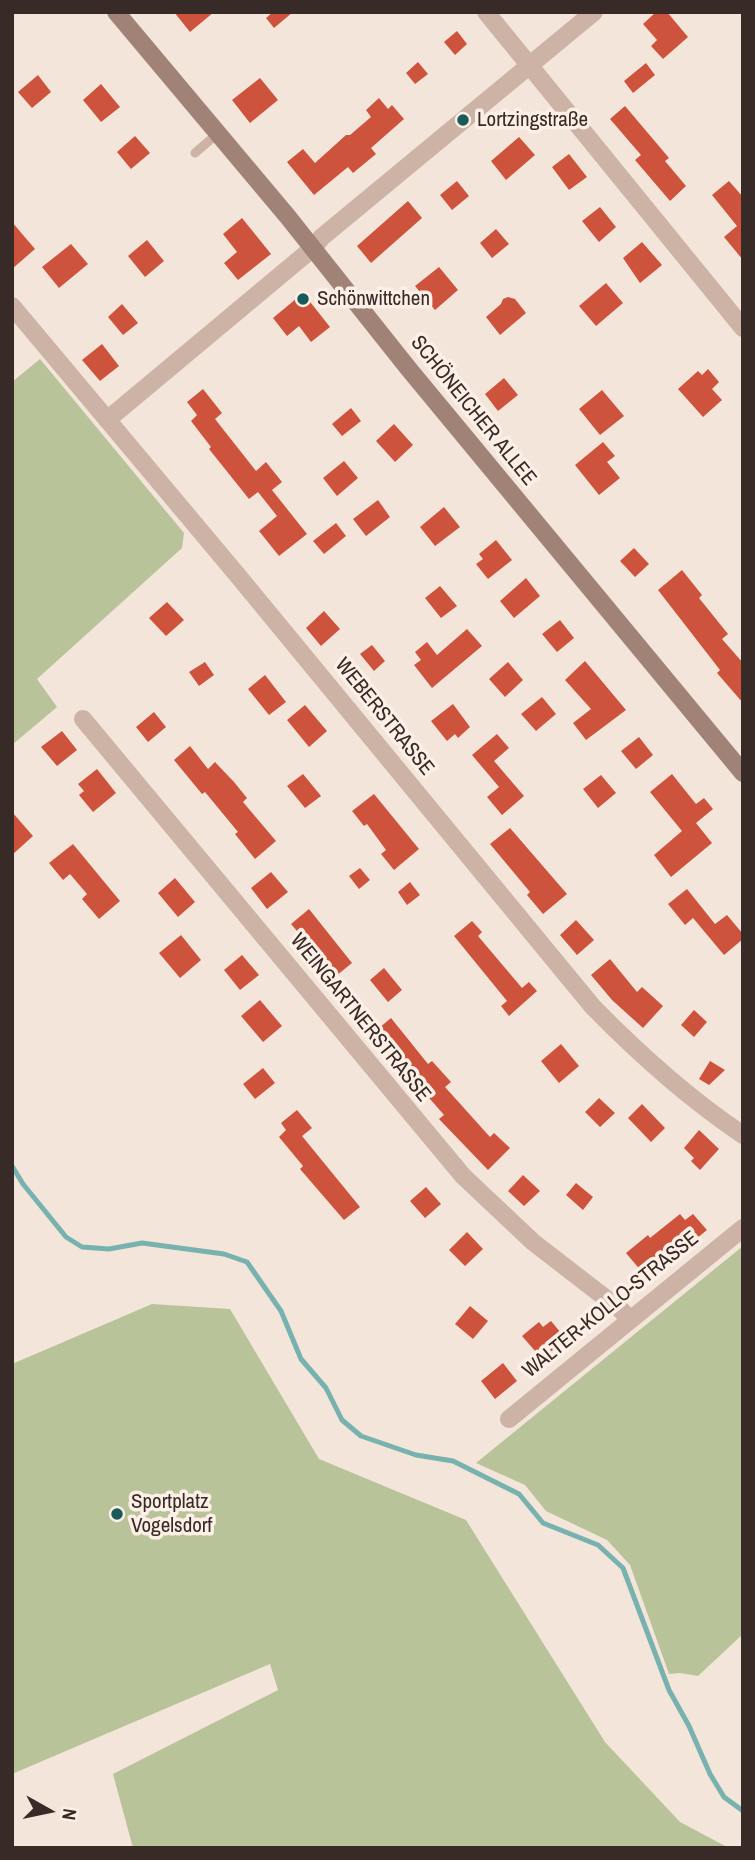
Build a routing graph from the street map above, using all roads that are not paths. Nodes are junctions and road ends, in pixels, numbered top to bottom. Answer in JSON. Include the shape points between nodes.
{"nodes":[{"id":1,"x":116,"y":12,"type":"edge"},
{"id":2,"x":486,"y":12,"type":"edge"},
{"id":3,"x":594,"y":12,"type":"edge"},
{"id":4,"x":531,"y":65,"type":"junction"},
{"id":5,"x":217,"y":134,"type":"junction"},
{"id":6,"x":195,"y":153,"type":"dead end"},
{"id":7,"x":313,"y":248,"type":"junction"},
{"id":8,"x":12,"y":306,"type":"edge"},
{"id":9,"x":743,"y":328,"type":"edge"},
{"id":10,"x":107,"y":420,"type":"junction"},
{"id":11,"x":83,"y":719,"type":"dead end"},
{"id":12,"x":743,"y":773,"type":"edge"},
{"id":13,"x":743,"y":1135,"type":"edge"},
{"id":14,"x":743,"y":1228,"type":"edge"},
{"id":15,"x":629,"y":1319,"type":"junction"},
{"id":16,"x":509,"y":1419,"type":"dead end"}],
"edges":[{"from":1,"to":5,"type":"street","name":"SCHÖNEICHER ALLEE"},
{"from":2,"to":4,"type":"street"},
{"from":3,"to":4,"type":"street"},
{"from":4,"to":7,"type":"street"},
{"from":4,"to":9,"type":"street"},
{"from":5,"to":6,"type":"lane"},
{"from":5,"to":7,"type":"street","name":"SCHÖNEICHER ALLEE"},
{"from":7,"to":10,"type":"street"},
{"from":7,"to":12,"type":"street","name":"SCHÖNEICHER ALLEE"},
{"from":8,"to":10,"type":"street","name":"WEBERSTRASSE"},
{"from":10,"to":13,"type":"street","name":"WEBERSTRASSE","via":[[593,1007],[670,1080]]},
{"from":11,"to":15,"type":"street","name":"WEINGARTNERSTRASSE","via":[[463,1176],[533,1242]]},
{"from":14,"to":15,"type":"street","name":"WALTER-KOLLO-STRASSE"},
{"from":15,"to":16,"type":"street","name":"WALTER-KOLLO-STRASSE"}]}
